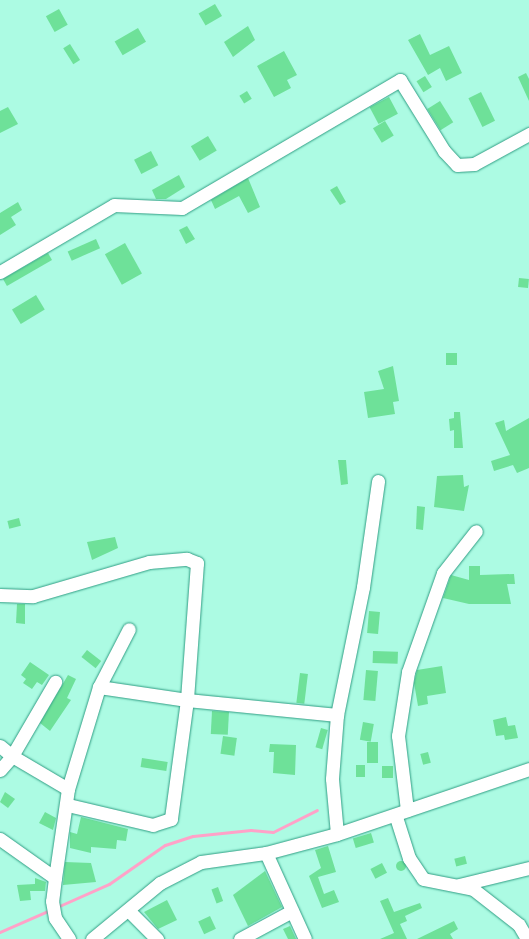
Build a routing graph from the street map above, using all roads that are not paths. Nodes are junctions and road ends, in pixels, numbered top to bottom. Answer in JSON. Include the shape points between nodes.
{"nodes":[{"id":1,"x":529,"y":134,"type":"edge"},
{"id":2,"x":0,"y":272,"type":"edge"},
{"id":3,"x":378,"y":481,"type":"dead end"},
{"id":4,"x":476,"y":531,"type":"dead end"},
{"id":5,"x":0,"y":595,"type":"edge"},
{"id":6,"x":129,"y":629,"type":"dead end"},
{"id":7,"x":55,"y":682,"type":"dead end"},
{"id":8,"x":99,"y":687,"type":"junction"},
{"id":9,"x":187,"y":700,"type":"junction"},
{"id":10,"x":337,"y":715,"type":"junction"},
{"id":11,"x":0,"y":746,"type":"edge"},
{"id":12,"x":12,"y":756,"type":"junction"},
{"id":13,"x":529,"y":769,"type":"edge"},
{"id":14,"x":0,"y":770,"type":"edge"},
{"id":15,"x":68,"y":789,"type":"junction"},
{"id":16,"x":68,"y":805,"type":"junction"},
{"id":17,"x":401,"y":814,"type":"junction"},
{"id":18,"x":337,"y":834,"type":"junction"},
{"id":19,"x":0,"y":839,"type":"edge"},
{"id":20,"x":266,"y":853,"type":"junction"},
{"id":21,"x":529,"y":868,"type":"edge"},
{"id":22,"x":55,"y":878,"type":"junction"},
{"id":23,"x":457,"y":885,"type":"junction"},
{"id":24,"x":129,"y":911,"type":"junction"},
{"id":25,"x":292,"y":911,"type":"junction"},
{"id":26,"x":70,"y":939,"type":"edge"},
{"id":27,"x":92,"y":939,"type":"edge"},
{"id":28,"x":157,"y":939,"type":"edge"},
{"id":29,"x":240,"y":939,"type":"edge"},
{"id":30,"x":305,"y":939,"type":"edge"},
{"id":31,"x":527,"y":939,"type":"edge"}],
"edges":[{"from":1,"to":2,"type":"street","via":[[474,164],[457,165],[444,151],[400,80],[182,208],[114,205]]},
{"from":3,"to":10,"type":"street","via":[[363,587]]},
{"from":4,"to":17,"type":"street","via":[[443,574],[408,672],[398,736]]},
{"from":5,"to":9,"type":"street","via":[[33,596],[149,562],[192,560],[198,566]]},
{"from":6,"to":8,"type":"street"},
{"from":7,"to":12,"type":"street"},
{"from":8,"to":9,"type":"street"},
{"from":8,"to":15,"type":"street"},
{"from":9,"to":10,"type":"street"},
{"from":9,"to":16,"type":"street","via":[[169,822],[152,825]]},
{"from":10,"to":18,"type":"street","via":[[332,778]]},
{"from":11,"to":12,"type":"street"},
{"from":12,"to":14,"type":"street"},
{"from":12,"to":15,"type":"street"},
{"from":13,"to":17,"type":"street"},
{"from":15,"to":16,"type":"street"},
{"from":16,"to":22,"type":"street"},
{"from":17,"to":18,"type":"street"},
{"from":17,"to":23,"type":"street","via":[[409,858],[423,879]]},
{"from":18,"to":20,"type":"street"},
{"from":19,"to":22,"type":"street"},
{"from":20,"to":24,"type":"street","via":[[201,862],[160,883]]},
{"from":20,"to":25,"type":"street"},
{"from":21,"to":23,"type":"street"},
{"from":22,"to":26,"type":"street","via":[[52,900],[55,918]]},
{"from":23,"to":31,"type":"street","via":[[473,889],[519,925]]},
{"from":24,"to":27,"type":"street"},
{"from":24,"to":28,"type":"street"},
{"from":25,"to":29,"type":"street"},
{"from":25,"to":30,"type":"street"}]}
